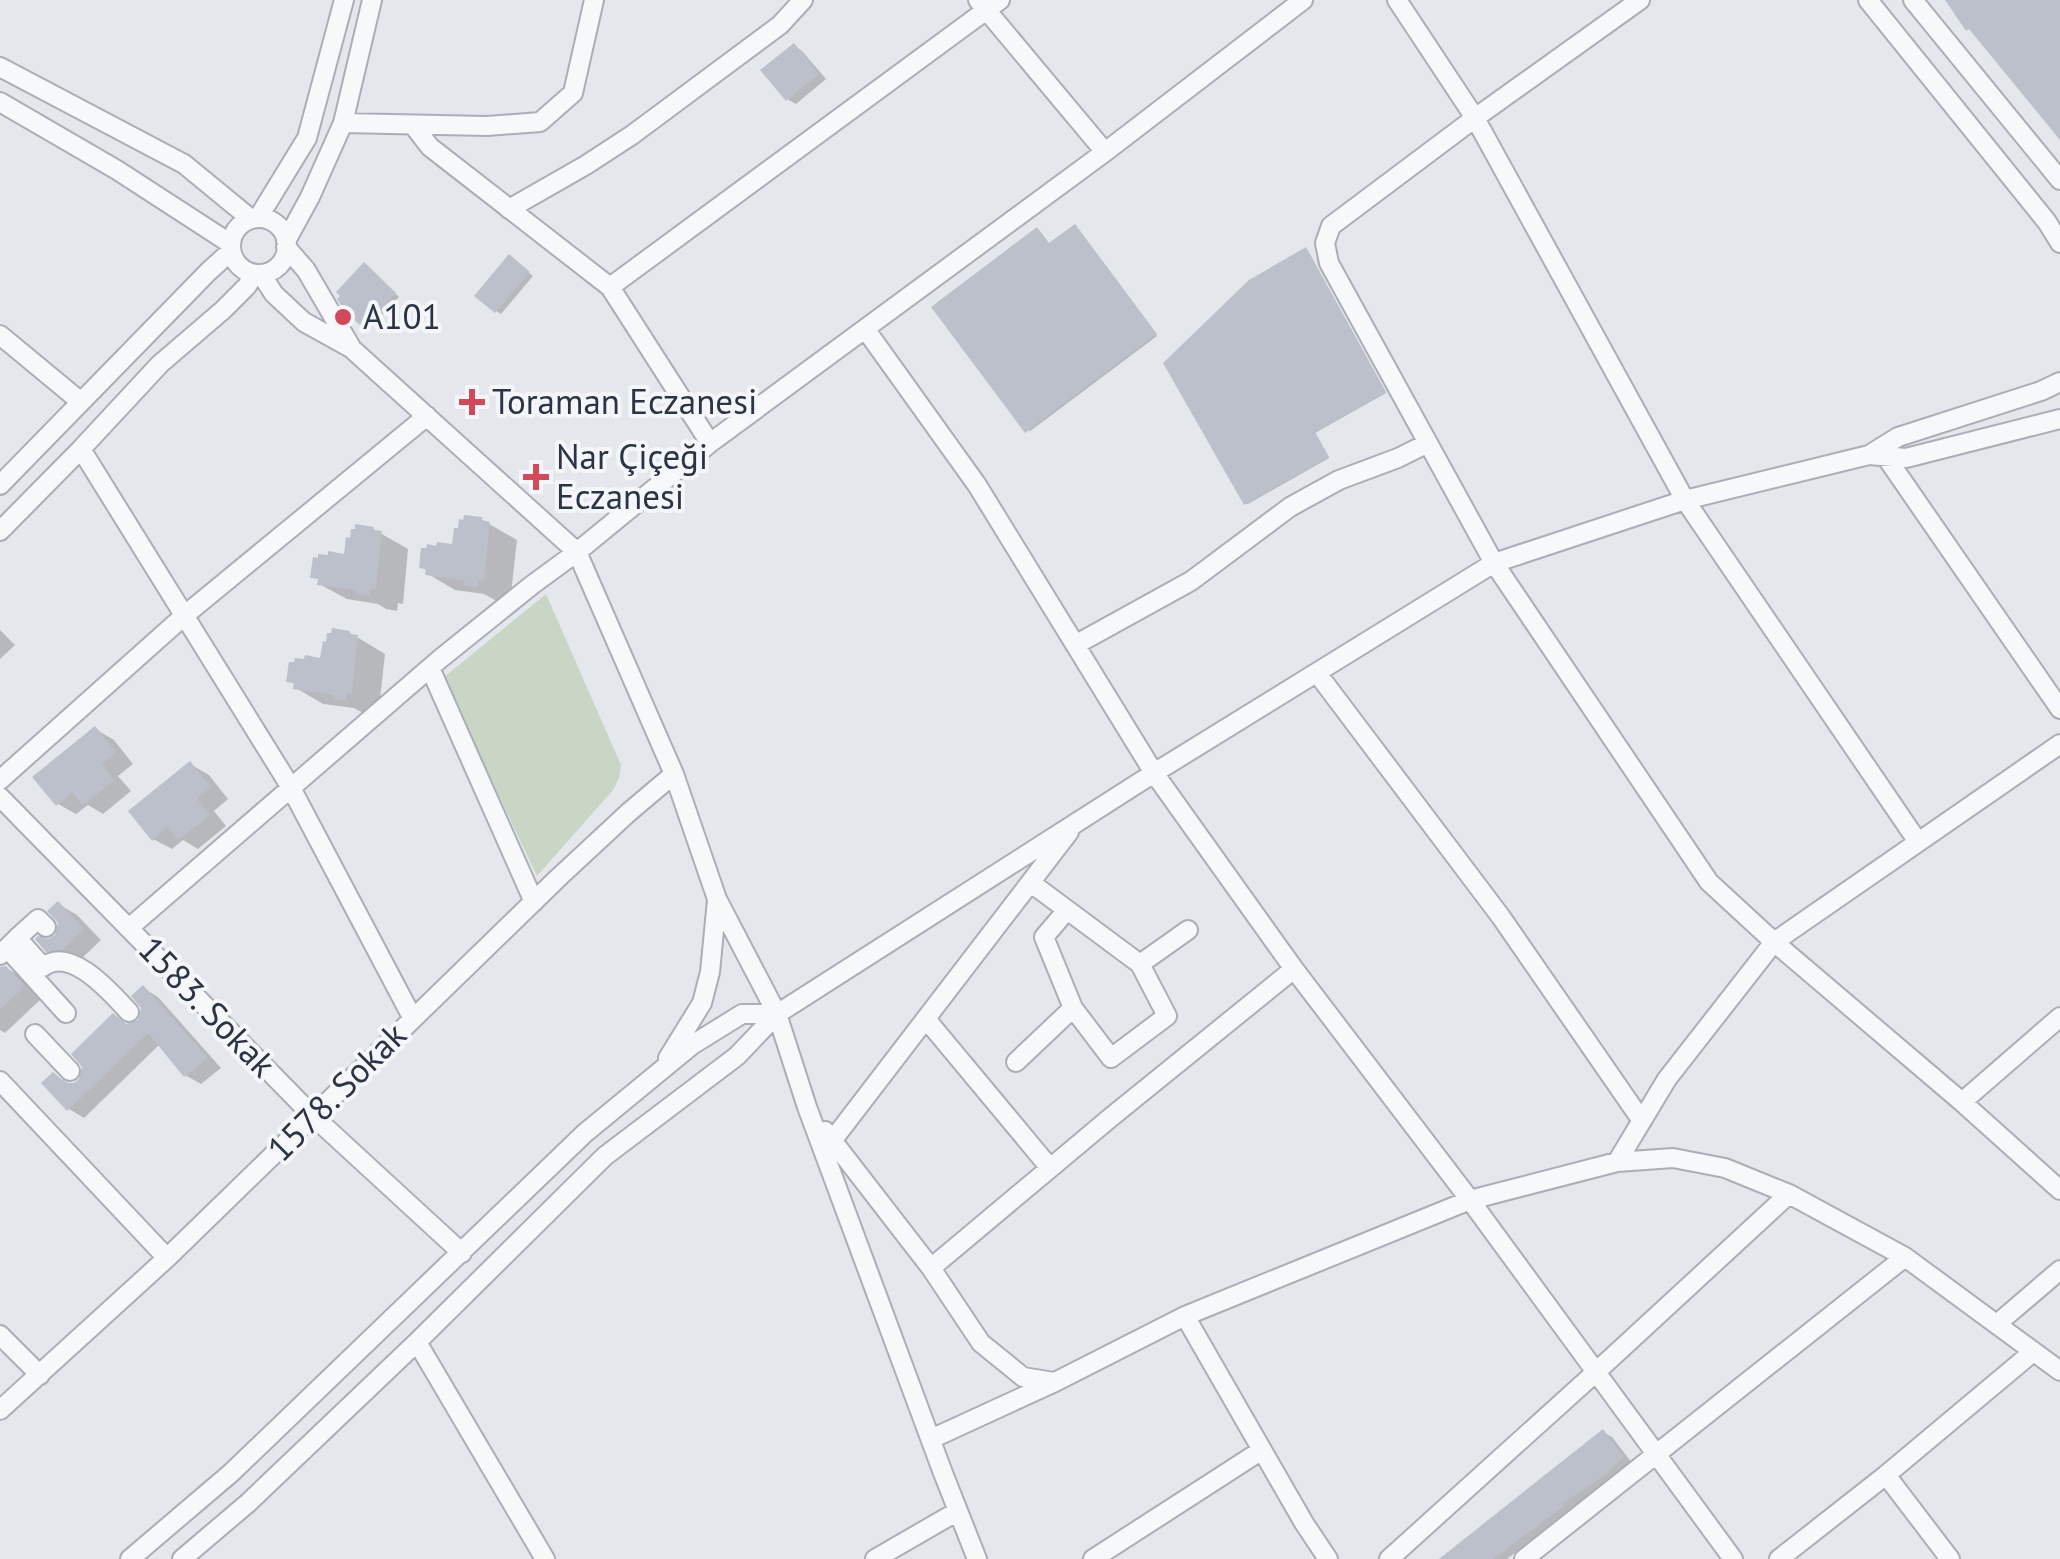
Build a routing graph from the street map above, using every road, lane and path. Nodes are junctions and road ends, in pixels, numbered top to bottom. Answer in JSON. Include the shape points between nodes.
{"nodes":[{"id":1,"x":344,"y":0,"type":"edge"},
{"id":2,"x":372,"y":0,"type":"edge"},
{"id":3,"x":594,"y":0,"type":"edge"},
{"id":4,"x":803,"y":0,"type":"edge"},
{"id":5,"x":1303,"y":0,"type":"edge"},
{"id":6,"x":1398,"y":0,"type":"edge"},
{"id":7,"x":1640,"y":0,"type":"edge"},
{"id":8,"x":1868,"y":0,"type":"edge"},
{"id":9,"x":1913,"y":0,"type":"edge"},
{"id":10,"x":988,"y":3,"type":"edge"},
{"id":11,"x":0,"y":67,"type":"edge"},
{"id":12,"x":0,"y":102,"type":"edge"},
{"id":13,"x":1474,"y":118,"type":"junction"},
{"id":14,"x":343,"y":123,"type":"junction"},
{"id":15,"x":413,"y":124,"type":"junction"},
{"id":16,"x":1105,"y":152,"type":"junction"},
{"id":17,"x":2060,"y":180,"type":"edge"},
{"id":18,"x":510,"y":209,"type":"junction"},
{"id":19,"x":251,"y":220,"type":"junction"},
{"id":20,"x":2060,"y":243,"type":"edge"},
{"id":21,"x":231,"y":244,"type":"junction"},
{"id":22,"x":286,"y":247,"type":"junction"},
{"id":23,"x":263,"y":272,"type":"junction"},
{"id":24,"x":610,"y":286,"type":"junction"},
{"id":25,"x":866,"y":330,"type":"junction"},
{"id":26,"x":0,"y":335,"type":"edge"},
{"id":27,"x":351,"y":348,"type":"junction"},
{"id":28,"x":2060,"y":382,"type":"edge"},
{"id":29,"x":82,"y":402,"type":"junction"},
{"id":30,"x":426,"y":416,"type":"junction"},
{"id":31,"x":2060,"y":419,"type":"edge"},
{"id":32,"x":1428,"y":443,"type":"junction"},
{"id":33,"x":710,"y":444,"type":"junction"},
{"id":34,"x":82,"y":448,"type":"junction"},
{"id":35,"x":1877,"y":456,"type":"junction"},
{"id":36,"x":0,"y":484,"type":"edge"},
{"id":37,"x":1685,"y":500,"type":"junction"},
{"id":38,"x":0,"y":532,"type":"edge"},
{"id":39,"x":577,"y":552,"type":"junction"},
{"id":40,"x":1494,"y":563,"type":"junction"},
{"id":41,"x":186,"y":616,"type":"junction"},
{"id":42,"x":1075,"y":644,"type":"junction"},
{"id":43,"x":430,"y":668,"type":"junction"},
{"id":44,"x":1317,"y":673,"type":"junction"},
{"id":45,"x":2060,"y":708,"type":"edge"},
{"id":46,"x":2060,"y":744,"type":"edge"},
{"id":47,"x":1154,"y":773,"type":"junction"},
{"id":48,"x":674,"y":774,"type":"junction"},
{"id":49,"x":0,"y":780,"type":"edge"},
{"id":50,"x":290,"y":786,"type":"junction"},
{"id":51,"x":0,"y":797,"type":"edge"},
{"id":52,"x":1076,"y":823,"type":"junction"},
{"id":53,"x":1918,"y":842,"type":"junction"},
{"id":54,"x":1031,"y":883,"type":"junction"},
{"id":55,"x":717,"y":900,"type":"junction"},
{"id":56,"x":534,"y":902,"type":"junction"},
{"id":57,"x":1068,"y":910,"type":"junction"},
{"id":58,"x":46,"y":927,"type":"dead end"},
{"id":59,"x":130,"y":927,"type":"junction"},
{"id":60,"x":1188,"y":930,"type":"dead end"},
{"id":61,"x":1774,"y":942,"type":"junction"},
{"id":62,"x":8,"y":947,"type":"edge"},
{"id":63,"x":1140,"y":964,"type":"junction"},
{"id":64,"x":1294,"y":969,"type":"junction"},
{"id":65,"x":1072,"y":1008,"type":"junction"},
{"id":66,"x":129,"y":1012,"type":"dead end"},
{"id":67,"x":66,"y":1013,"type":"dead end"},
{"id":68,"x":777,"y":1014,"type":"junction"},
{"id":69,"x":412,"y":1017,"type":"junction"},
{"id":70,"x":2060,"y":1017,"type":"edge"},
{"id":71,"x":926,"y":1019,"type":"junction"},
{"id":72,"x":35,"y":1034,"type":"dead end"},
{"id":73,"x":1016,"y":1062,"type":"dead end"},
{"id":74,"x":70,"y":1071,"type":"dead end"},
{"id":75,"x":660,"y":1072,"type":"junction"},
{"id":76,"x":0,"y":1082,"type":"edge"},
{"id":77,"x":1962,"y":1102,"type":"junction"},
{"id":78,"x":807,"y":1108,"type":"junction"},
{"id":79,"x":314,"y":1116,"type":"junction"},
{"id":80,"x":1642,"y":1121,"type":"junction"},
{"id":81,"x":832,"y":1141,"type":"junction"},
{"id":82,"x":1617,"y":1162,"type":"junction"},
{"id":83,"x":1050,"y":1168,"type":"junction"},
{"id":84,"x":2060,"y":1190,"type":"edge"},
{"id":85,"x":1789,"y":1194,"type":"junction"},
{"id":86,"x":1470,"y":1200,"type":"junction"},
{"id":87,"x":462,"y":1253,"type":"junction"},
{"id":88,"x":1905,"y":1256,"type":"junction"},
{"id":89,"x":167,"y":1258,"type":"junction"},
{"id":90,"x":931,"y":1268,"type":"junction"},
{"id":91,"x":2060,"y":1270,"type":"edge"},
{"id":92,"x":1185,"y":1316,"type":"junction"},
{"id":93,"x":1998,"y":1323,"type":"junction"},
{"id":94,"x":0,"y":1335,"type":"edge"},
{"id":95,"x":417,"y":1342,"type":"junction"},
{"id":96,"x":2033,"y":1352,"type":"junction"},
{"id":97,"x":2060,"y":1371,"type":"edge"},
{"id":98,"x":1596,"y":1372,"type":"junction"},
{"id":99,"x":40,"y":1376,"type":"junction"},
{"id":100,"x":1055,"y":1382,"type":"junction"},
{"id":101,"x":0,"y":1410,"type":"edge"},
{"id":102,"x":931,"y":1440,"type":"junction"},
{"id":103,"x":1262,"y":1450,"type":"junction"},
{"id":104,"x":1656,"y":1454,"type":"junction"},
{"id":105,"x":1886,"y":1475,"type":"junction"},
{"id":106,"x":958,"y":1512,"type":"junction"},
{"id":107,"x":130,"y":1559,"type":"edge"},
{"id":108,"x":182,"y":1559,"type":"edge"},
{"id":109,"x":545,"y":1559,"type":"edge"},
{"id":110,"x":875,"y":1559,"type":"edge"},
{"id":111,"x":977,"y":1559,"type":"edge"},
{"id":112,"x":1093,"y":1559,"type":"edge"},
{"id":113,"x":1328,"y":1559,"type":"edge"},
{"id":114,"x":1389,"y":1559,"type":"edge"},
{"id":115,"x":1525,"y":1559,"type":"edge"},
{"id":116,"x":1733,"y":1559,"type":"edge"},
{"id":117,"x":1779,"y":1559,"type":"edge"},
{"id":118,"x":1950,"y":1559,"type":"edge"}],
"edges":[{"from":1,"to":19,"type":"street","via":[[307,138]]},
{"from":2,"to":14,"type":"street"},
{"from":3,"to":15,"type":"street","via":[[574,93],[540,122]]},
{"from":4,"to":18,"type":"street","via":[[780,25],[632,135]]},
{"from":5,"to":16,"type":"street"},
{"from":6,"to":13,"type":"street"},
{"from":7,"to":13,"type":"street"},
{"from":8,"to":20,"type":"street"},
{"from":9,"to":17,"type":"street"},
{"from":10,"to":16,"type":"street"},
{"from":10,"to":24,"type":"street"},
{"from":11,"to":19,"type":"street","via":[[184,164]]},
{"from":12,"to":21,"type":"street"},
{"from":13,"to":32,"type":"street","via":[[1331,226],[1326,243],[1329,263]]},
{"from":13,"to":37,"type":"street"},
{"from":14,"to":15,"type":"street"},
{"from":14,"to":22,"type":"street"},
{"from":15,"to":18,"type":"street","via":[[430,147]]},
{"from":16,"to":25,"type":"street"},
{"from":18,"to":24,"type":"street"},
{"from":19,"to":21,"type":"street","via":[[237,228]]},
{"from":19,"to":22,"type":"street","via":[[276,224]]},
{"from":21,"to":23,"type":"street","via":[[241,268]]},
{"from":21,"to":29,"type":"street"},
{"from":22,"to":23,"type":"street"},
{"from":22,"to":27,"type":"street"},
{"from":23,"to":27,"type":"street","via":[[274,294],[304,322]]},
{"from":23,"to":34,"type":"street","via":[[160,364]]},
{"from":24,"to":33,"type":"street"},
{"from":25,"to":33,"type":"street"},
{"from":25,"to":42,"type":"street","via":[[977,485]]},
{"from":26,"to":29,"type":"street"},
{"from":27,"to":30,"type":"street"},
{"from":28,"to":35,"type":"street","via":[[1898,437]]},
{"from":29,"to":36,"type":"street"},
{"from":30,"to":39,"type":"street"},
{"from":30,"to":41,"type":"street"},
{"from":31,"to":35,"type":"street","via":[[1906,458]]},
{"from":32,"to":40,"type":"street"},
{"from":32,"to":42,"type":"street","via":[[1290,507],[1191,581]]},
{"from":33,"to":39,"type":"street"},
{"from":34,"to":38,"type":"street"},
{"from":34,"to":41,"type":"street"},
{"from":35,"to":37,"type":"street"},
{"from":35,"to":45,"type":"street"},
{"from":37,"to":40,"type":"street"},
{"from":37,"to":53,"type":"street"},
{"from":39,"to":43,"type":"street"},
{"from":39,"to":48,"type":"street"},
{"from":40,"to":44,"type":"street"},
{"from":40,"to":61,"type":"street","via":[[1708,882]]},
{"from":41,"to":49,"type":"street"},
{"from":41,"to":50,"type":"street"},
{"from":42,"to":47,"type":"street"},
{"from":43,"to":50,"type":"street"},
{"from":43,"to":56,"type":"street"},
{"from":44,"to":47,"type":"street"},
{"from":44,"to":80,"type":"street","via":[[1501,917]]},
{"from":46,"to":53,"type":"street"},
{"from":47,"to":52,"type":"street"},
{"from":47,"to":64,"type":"street"},
{"from":48,"to":55,"type":"street"},
{"from":48,"to":56,"type":"street","name":"1578. Sokak"},
{"from":50,"to":59,"type":"street"},
{"from":50,"to":69,"type":"street"},
{"from":51,"to":59,"type":"street","name":"1583. Sokak"},
{"from":52,"to":54,"type":"street"},
{"from":52,"to":68,"type":"street"},
{"from":53,"to":61,"type":"street"},
{"from":54,"to":57,"type":"street"},
{"from":54,"to":71,"type":"street"},
{"from":55,"to":68,"type":"street"},
{"from":55,"to":75,"type":"street","via":[[702,1004]]},
{"from":56,"to":69,"type":"street","name":"1578. Sokak"},
{"from":57,"to":63,"type":"street"},
{"from":57,"to":65,"type":"street","via":[[1044,937]]},
{"from":58,"to":62,"type":"street","via":[[38,919]]},
{"from":59,"to":79,"type":"street","name":"1583. Sokak"},
{"from":60,"to":63,"type":"street"},
{"from":61,"to":77,"type":"street"},
{"from":61,"to":80,"type":"street","via":[[1666,1079]]},
{"from":62,"to":66,"type":"street","via":[[44,966],[64,961],[96,978]]},
{"from":62,"to":67,"type":"street"},
{"from":63,"to":65,"type":"street","via":[[1167,1016],[1111,1058]]},
{"from":64,"to":83,"type":"street"},
{"from":64,"to":86,"type":"street"},
{"from":65,"to":73,"type":"street"},
{"from":68,"to":75,"type":"street","via":[[742,1014]]},
{"from":68,"to":78,"type":"street"},
{"from":68,"to":95,"type":"street","via":[[737,1056],[606,1156]]},
{"from":69,"to":79,"type":"street","name":"1578. Sokak"},
{"from":70,"to":77,"type":"street"},
{"from":71,"to":81,"type":"street"},
{"from":71,"to":83,"type":"street"},
{"from":72,"to":74,"type":"street"},
{"from":75,"to":87,"type":"street","via":[[585,1132]]},
{"from":76,"to":89,"type":"street"},
{"from":77,"to":84,"type":"street"},
{"from":78,"to":81,"type":"street"},
{"from":78,"to":102,"type":"street"},
{"from":79,"to":87,"type":"street","name":"1583. Sokak"},
{"from":79,"to":89,"type":"street","name":"1578. Sokak"},
{"from":80,"to":82,"type":"street"},
{"from":81,"to":90,"type":"street"},
{"from":82,"to":85,"type":"street","via":[[1673,1158],[1725,1168]]},
{"from":82,"to":86,"type":"street"},
{"from":83,"to":90,"type":"street"},
{"from":85,"to":88,"type":"street"},
{"from":85,"to":98,"type":"street"},
{"from":86,"to":92,"type":"street"},
{"from":86,"to":98,"type":"street"},
{"from":87,"to":107,"type":"street","via":[[232,1473]]},
{"from":88,"to":93,"type":"street"},
{"from":88,"to":104,"type":"street"},
{"from":89,"to":99,"type":"street","name":"1578. Sokak"},
{"from":90,"to":100,"type":"street","via":[[981,1343],[1023,1377]]},
{"from":91,"to":93,"type":"street"},
{"from":92,"to":100,"type":"street"},
{"from":92,"to":103,"type":"street"},
{"from":93,"to":96,"type":"street"},
{"from":94,"to":99,"type":"street"},
{"from":95,"to":108,"type":"street"},
{"from":95,"to":109,"type":"street"},
{"from":96,"to":97,"type":"street"},
{"from":96,"to":105,"type":"street"},
{"from":98,"to":104,"type":"street"},
{"from":98,"to":114,"type":"street"},
{"from":99,"to":101,"type":"street","name":"1578. Sokak"},
{"from":100,"to":102,"type":"street"},
{"from":102,"to":106,"type":"street"},
{"from":103,"to":112,"type":"street"},
{"from":103,"to":113,"type":"street"},
{"from":104,"to":115,"type":"street"},
{"from":104,"to":116,"type":"street"},
{"from":105,"to":117,"type":"street"},
{"from":105,"to":118,"type":"street"},
{"from":106,"to":110,"type":"street"},
{"from":106,"to":111,"type":"street"}]}
